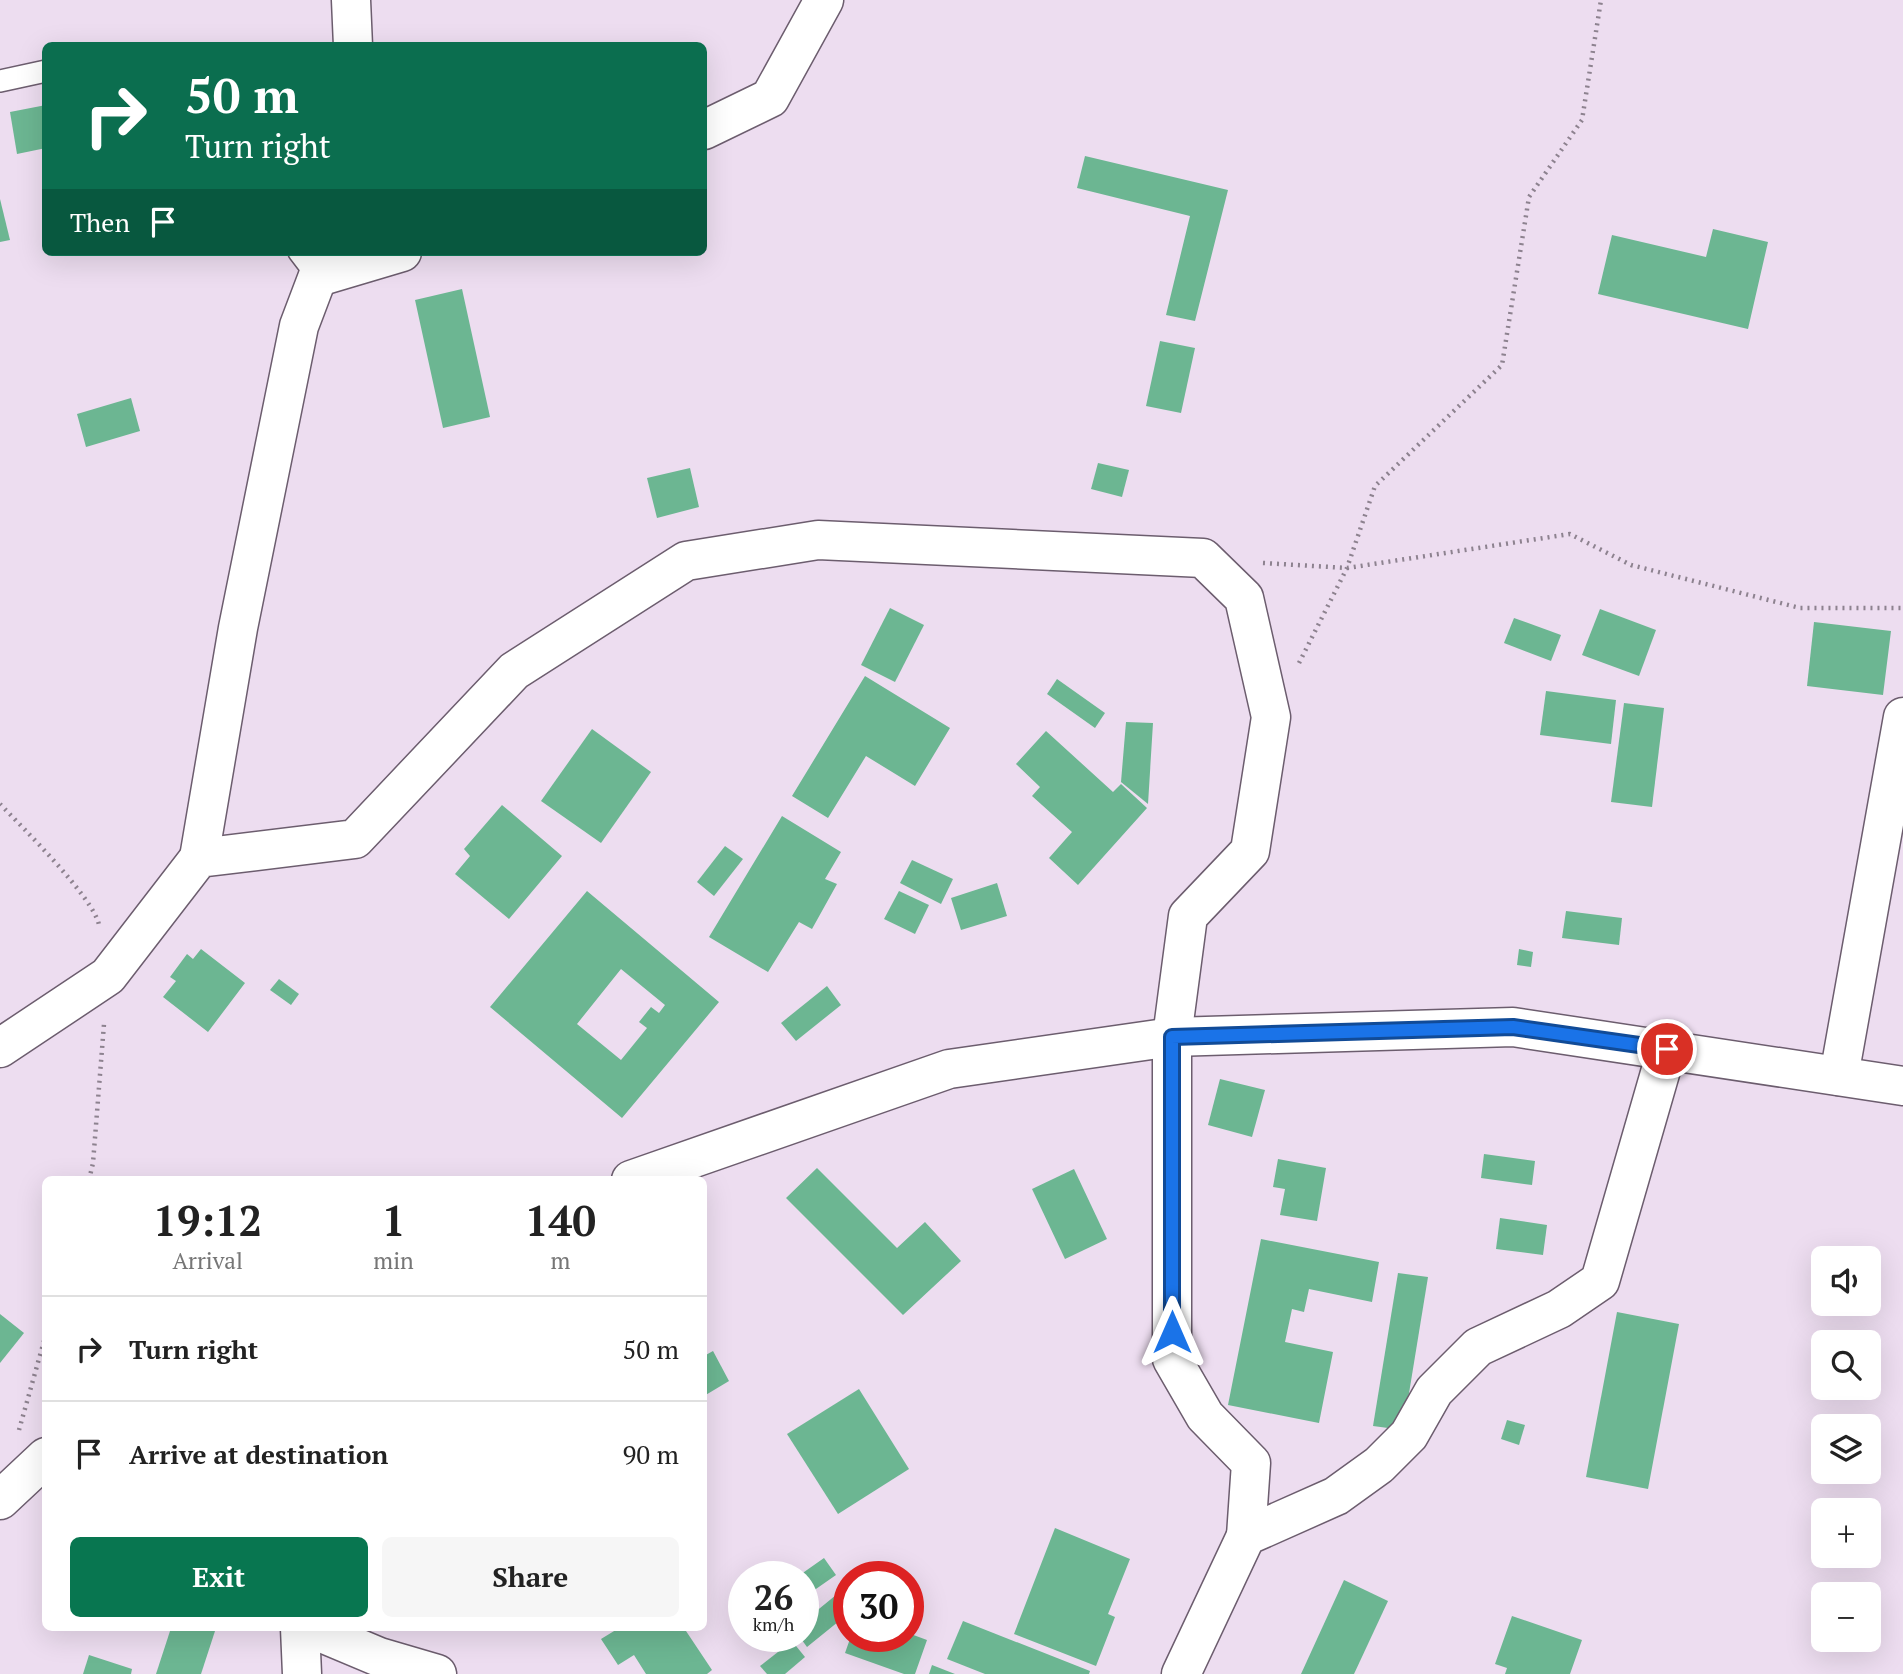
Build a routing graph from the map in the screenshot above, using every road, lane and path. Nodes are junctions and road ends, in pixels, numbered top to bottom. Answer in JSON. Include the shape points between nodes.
{"nodes":[{"id":1,"x":351,"y":0,"type":"edge"},
{"id":2,"x":824,"y":0,"type":"edge"},
{"id":3,"x":1601,"y":0,"type":"edge"},
{"id":4,"x":353,"y":42,"type":"edge"},
{"id":5,"x":42,"y":72,"type":"edge"},
{"id":6,"x":0,"y":81,"type":"edge"},
{"id":7,"x":707,"y":129,"type":"edge"},
{"id":8,"x":363,"y":256,"type":"edge"},
{"id":9,"x":315,"y":261,"type":"edge"},
{"id":10,"x":1203,"y":558,"type":"junction"},
{"id":11,"x":1347,"y":568,"type":"junction"},
{"id":12,"x":1903,"y":608,"type":"edge"},
{"id":13,"x":1271,"y":717,"type":"junction"},
{"id":14,"x":1903,"y":717,"type":"edge"},
{"id":15,"x":200,"y":858,"type":"junction"},
{"id":16,"x":1172,"y":1037,"type":"junction"},
{"id":17,"x":0,"y":1048,"type":"edge"},
{"id":18,"x":1667,"y":1049,"type":"junction"},
{"id":19,"x":1839,"y":1076,"type":"junction"},
{"id":20,"x":1903,"y":1086,"type":"edge"},
{"id":21,"x":642,"y":1176,"type":"edge"},
{"id":22,"x":42,"y":1366,"type":"edge"},
{"id":23,"x":32,"y":1446,"type":"edge"},
{"id":24,"x":0,"y":1500,"type":"edge"},
{"id":25,"x":1246,"y":1536,"type":"junction"},
{"id":26,"x":300,"y":1631,"type":"edge"},
{"id":27,"x":317,"y":1631,"type":"edge"},
{"id":28,"x":302,"y":1674,"type":"edge"},
{"id":29,"x":437,"y":1674,"type":"edge"},
{"id":30,"x":1181,"y":1674,"type":"edge"}],
"edges":[{"from":1,"to":4,"type":"street"},
{"from":2,"to":7,"type":"street","via":[[770,98]]},
{"from":3,"to":11,"type":"path","via":[[1582,120],[1529,197],[1502,365],[1375,486]]},
{"from":5,"to":6,"type":"lane"},
{"from":8,"to":9,"type":"street"},
{"from":9,"to":15,"type":"street","via":[[238,628]]},
{"from":10,"to":11,"type":"path"},
{"from":10,"to":13,"type":"street","via":[[1244,598]]},
{"from":10,"to":15,"type":"street","via":[[818,540],[686,561],[514,671],[355,839]]},
{"from":11,"to":12,"type":"path","via":[[1570,534],[1631,565],[1800,608]]},
{"from":11,"to":13,"type":"path"},
{"from":13,"to":16,"type":"street","via":[[1250,851],[1188,916]]},
{"from":14,"to":19,"type":"street"},
{"from":15,"to":17,"type":"street","via":[[108,976]]},
{"from":16,"to":18,"type":"street","via":[[1513,1027]]},
{"from":16,"to":21,"type":"street","via":[[949,1069]]},
{"from":16,"to":25,"type":"street","via":[[1172,1359],[1205,1416],[1251,1463]]},
{"from":18,"to":19,"type":"street"},
{"from":18,"to":25,"type":"street","via":[[1600,1281],[1559,1309],[1478,1347],[1434,1391],[1409,1435],[1379,1465],[1336,1496]]},
{"from":19,"to":20,"type":"street"},
{"from":22,"to":23,"type":"path"},
{"from":23,"to":24,"type":"street"},
{"from":25,"to":30,"type":"street"},
{"from":26,"to":28,"type":"street"},
{"from":27,"to":29,"type":"street","via":[[379,1657]]}]}
